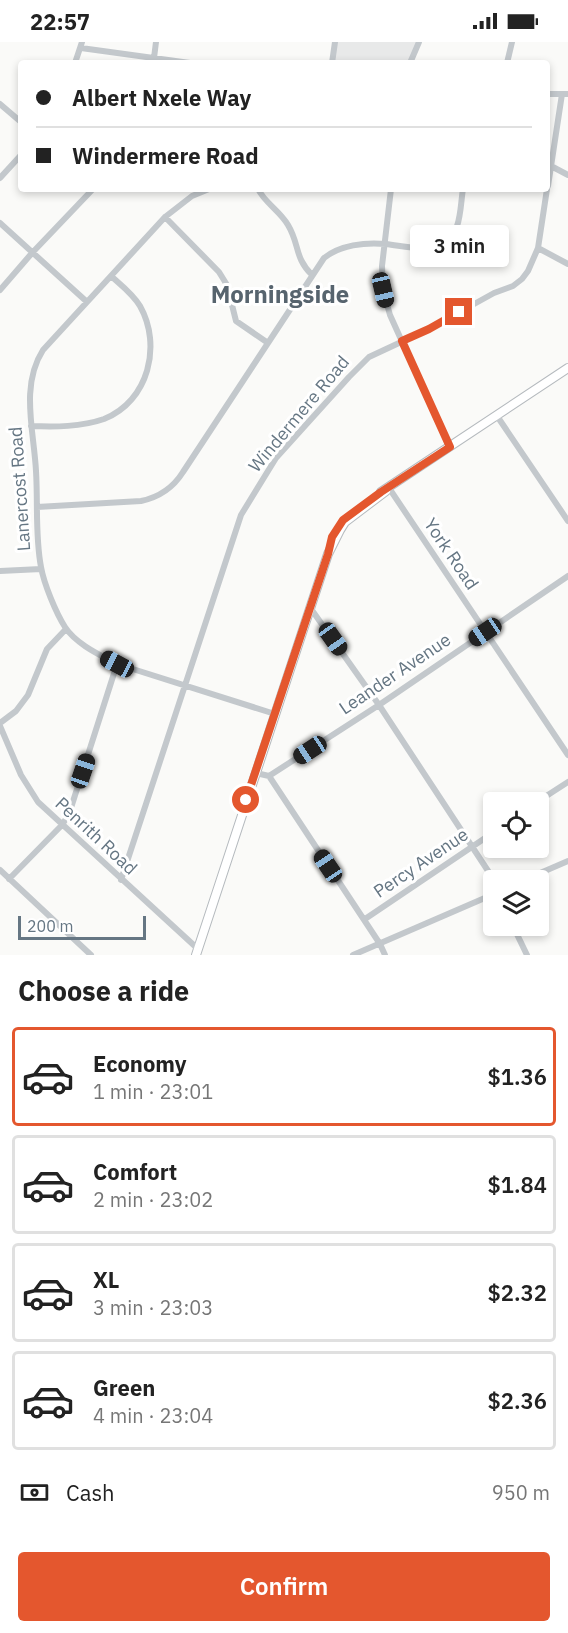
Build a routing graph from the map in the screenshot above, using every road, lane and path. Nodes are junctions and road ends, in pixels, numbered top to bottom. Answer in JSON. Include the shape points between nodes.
{"nodes":[{"id":1,"x":156,"y":42,"type":"edge"},
{"id":2,"x":335,"y":42,"type":"edge"},
{"id":3,"x":419,"y":42,"type":"edge"},
{"id":4,"x":512,"y":42,"type":"edge"},
{"id":5,"x":81,"y":45,"type":"edge"},
{"id":6,"x":154,"y":58,"type":"junction"},
{"id":7,"x":76,"y":60,"type":"edge"},
{"id":8,"x":145,"y":60,"type":"edge"},
{"id":9,"x":168,"y":60,"type":"edge"},
{"id":10,"x":332,"y":60,"type":"edge"},
{"id":11,"x":411,"y":60,"type":"edge"},
{"id":12,"x":508,"y":60,"type":"edge"},
{"id":13,"x":565,"y":94,"type":"edge"},
{"id":14,"x":0,"y":104,"type":"edge"},
{"id":15,"x":18,"y":119,"type":"edge"},
{"id":16,"x":18,"y":158,"type":"edge"},
{"id":17,"x":551,"y":166,"type":"junction"},
{"id":18,"x":550,"y":172,"type":"edge"},
{"id":19,"x":568,"y":176,"type":"edge"},
{"id":20,"x":0,"y":178,"type":"edge"},
{"id":21,"x":90,"y":192,"type":"edge"},
{"id":22,"x":202,"y":192,"type":"edge"},
{"id":23,"x":260,"y":192,"type":"edge"},
{"id":24,"x":391,"y":192,"type":"edge"},
{"id":25,"x":463,"y":192,"type":"edge"},
{"id":26,"x":546,"y":192,"type":"edge"},
{"id":27,"x":165,"y":217,"type":"junction"},
{"id":28,"x":0,"y":223,"type":"edge"},
{"id":29,"x":384,"y":244,"type":"junction"},
{"id":30,"x":538,"y":248,"type":"junction"},
{"id":31,"x":32,"y":254,"type":"junction"},
{"id":32,"x":568,"y":264,"type":"edge"},
{"id":33,"x":312,"y":275,"type":"junction"},
{"id":34,"x":111,"y":276,"type":"junction"},
{"id":35,"x":0,"y":290,"type":"edge"},
{"id":36,"x":86,"y":301,"type":"junction"},
{"id":37,"x":402,"y":341,"type":"junction"},
{"id":38,"x":268,"y":343,"type":"junction"},
{"id":39,"x":568,"y":368,"type":"edge"},
{"id":40,"x":497,"y":416,"type":"junction"},
{"id":41,"x":31,"y":426,"type":"junction"},
{"id":42,"x":450,"y":447,"type":"junction"},
{"id":43,"x":388,"y":490,"type":"junction"},
{"id":44,"x":37,"y":507,"type":"junction"},
{"id":45,"x":568,"y":521,"type":"edge"},
{"id":46,"x":41,"y":569,"type":"junction"},
{"id":47,"x":0,"y":571,"type":"edge"},
{"id":48,"x":568,"y":576,"type":"edge"},
{"id":49,"x":309,"y":606,"type":"junction"},
{"id":50,"x":66,"y":629,"type":"junction"},
{"id":51,"x":485,"y":632,"type":"junction"},
{"id":52,"x":117,"y":664,"type":"junction"},
{"id":53,"x":185,"y":685,"type":"junction"},
{"id":54,"x":379,"y":705,"type":"junction"},
{"id":55,"x":275,"y":714,"type":"junction"},
{"id":56,"x":0,"y":724,"type":"edge"},
{"id":57,"x":568,"y":756,"type":"edge"},
{"id":58,"x":256,"y":773,"type":"junction"},
{"id":59,"x":269,"y":776,"type":"junction"},
{"id":60,"x":568,"y":782,"type":"edge"},
{"id":61,"x":549,"y":794,"type":"edge"},
{"id":62,"x":62,"y":825,"type":"junction"},
{"id":63,"x":483,"y":839,"type":"edge"},
{"id":64,"x":472,"y":846,"type":"junction"},
{"id":65,"x":568,"y":861,"type":"edge"},
{"id":66,"x":0,"y":870,"type":"edge"},
{"id":67,"x":488,"y":870,"type":"edge"},
{"id":68,"x":548,"y":870,"type":"edge"},
{"id":69,"x":9,"y":879,"type":"junction"},
{"id":70,"x":121,"y":880,"type":"junction"},
{"id":71,"x":483,"y":899,"type":"edge"},
{"id":72,"x":364,"y":919,"type":"junction"},
{"id":73,"x":518,"y":936,"type":"edge"},
{"id":74,"x":380,"y":944,"type":"junction"},
{"id":75,"x":197,"y":952,"type":"edge"},
{"id":76,"x":91,"y":955,"type":"edge"},
{"id":77,"x":353,"y":955,"type":"edge"},
{"id":78,"x":385,"y":955,"type":"edge"},
{"id":79,"x":527,"y":955,"type":"edge"}],
"edges":[{"from":1,"to":6,"type":"street"},
{"from":2,"to":10,"type":"street"},
{"from":3,"to":11,"type":"street"},
{"from":4,"to":12,"type":"street"},
{"from":5,"to":7,"type":"street"},
{"from":5,"to":8,"type":"street"},
{"from":6,"to":8,"type":"street"},
{"from":6,"to":9,"type":"street"},
{"from":13,"to":17,"type":"street","name":"Windermere Road"},
{"from":14,"to":15,"type":"street"},
{"from":16,"to":20,"type":"street"},
{"from":17,"to":18,"type":"street","name":"Windermere Road"},
{"from":17,"to":19,"type":"street"},
{"from":21,"to":31,"type":"street"},
{"from":22,"to":27,"type":"street","name":"Lanercost Road"},
{"from":23,"to":33,"type":"street","via":[[287,222],[300,261]]},
{"from":24,"to":29,"type":"street"},
{"from":25,"to":29,"type":"street","via":[[458,224],[440,245],[417,249]]},
{"from":26,"to":30,"type":"street","name":"Windermere Road"},
{"from":27,"to":34,"type":"street","name":"Lanercost Road"},
{"from":27,"to":38,"type":"street","via":[[219,272],[227,285],[237,321]]},
{"from":28,"to":31,"type":"street"},
{"from":29,"to":33,"type":"street","via":[[339,248],[324,258]]},
{"from":29,"to":37,"type":"street","via":[[383,290]]},
{"from":30,"to":32,"type":"street"},
{"from":30,"to":37,"type":"street","name":"Windermere Road","via":[[528,271],[513,286]]},
{"from":31,"to":35,"type":"street"},
{"from":31,"to":36,"type":"street"},
{"from":33,"to":38,"type":"street"},
{"from":34,"to":36,"type":"street","name":"Lanercost Road"},
{"from":34,"to":41,"type":"street","via":[[134,297],[148,322],[151,353],[140,388],[106,418],[77,425]]},
{"from":36,"to":41,"type":"street","name":"Lanercost Road","via":[[34,366]]},
{"from":37,"to":42,"type":"street"},
{"from":37,"to":53,"type":"street","name":"Windermere Road","via":[[369,357],[358,367],[264,476],[241,515]]},
{"from":38,"to":44,"type":"street","via":[[177,482],[167,490],[141,501]]},
{"from":39,"to":40,"type":"main road"},
{"from":40,"to":42,"type":"main road"},
{"from":40,"to":45,"type":"street"},
{"from":41,"to":44,"type":"street","name":"Lanercost Road"},
{"from":42,"to":43,"type":"main road"},
{"from":43,"to":49,"type":"main road","via":[[337,528]]},
{"from":43,"to":51,"type":"street","name":"York Road"},
{"from":44,"to":46,"type":"street","name":"Lanercost Road"},
{"from":46,"to":47,"type":"street"},
{"from":46,"to":50,"type":"street","name":"Lanercost Road"},
{"from":48,"to":51,"type":"street","name":"Leander Avenue"},
{"from":49,"to":54,"type":"street"},
{"from":49,"to":55,"type":"main road"},
{"from":50,"to":52,"type":"street","name":"Lanercost Road"},
{"from":50,"to":56,"type":"street","via":[[47,649],[28,695]]},
{"from":51,"to":54,"type":"street","name":"Leander Avenue"},
{"from":51,"to":57,"type":"street","name":"York Road"},
{"from":52,"to":53,"type":"street","name":"Lanercost Road"},
{"from":52,"to":62,"type":"street","via":[[69,814]]},
{"from":53,"to":55,"type":"street","name":"Lanercost Road"},
{"from":53,"to":70,"type":"street","name":"Windermere Road"},
{"from":54,"to":59,"type":"street","name":"Leander Avenue"},
{"from":54,"to":64,"type":"street"},
{"from":55,"to":58,"type":"main road"},
{"from":56,"to":62,"type":"street","name":"Penrith Road","via":[[30,792]]},
{"from":58,"to":59,"type":"street"},
{"from":58,"to":75,"type":"main road"},
{"from":59,"to":72,"type":"street"},
{"from":60,"to":61,"type":"street"},
{"from":62,"to":69,"type":"street"},
{"from":62,"to":70,"type":"street","name":"Penrith Road"},
{"from":63,"to":64,"type":"street","name":"Percy Avenue"},
{"from":64,"to":67,"type":"street"},
{"from":64,"to":72,"type":"street","name":"Percy Avenue"},
{"from":65,"to":68,"type":"street"},
{"from":66,"to":69,"type":"street"},
{"from":69,"to":76,"type":"street"},
{"from":70,"to":75,"type":"street","name":"Penrith Road"},
{"from":71,"to":74,"type":"street"},
{"from":72,"to":74,"type":"street"},
{"from":73,"to":79,"type":"street"},
{"from":74,"to":77,"type":"street"},
{"from":74,"to":78,"type":"street"}]}
